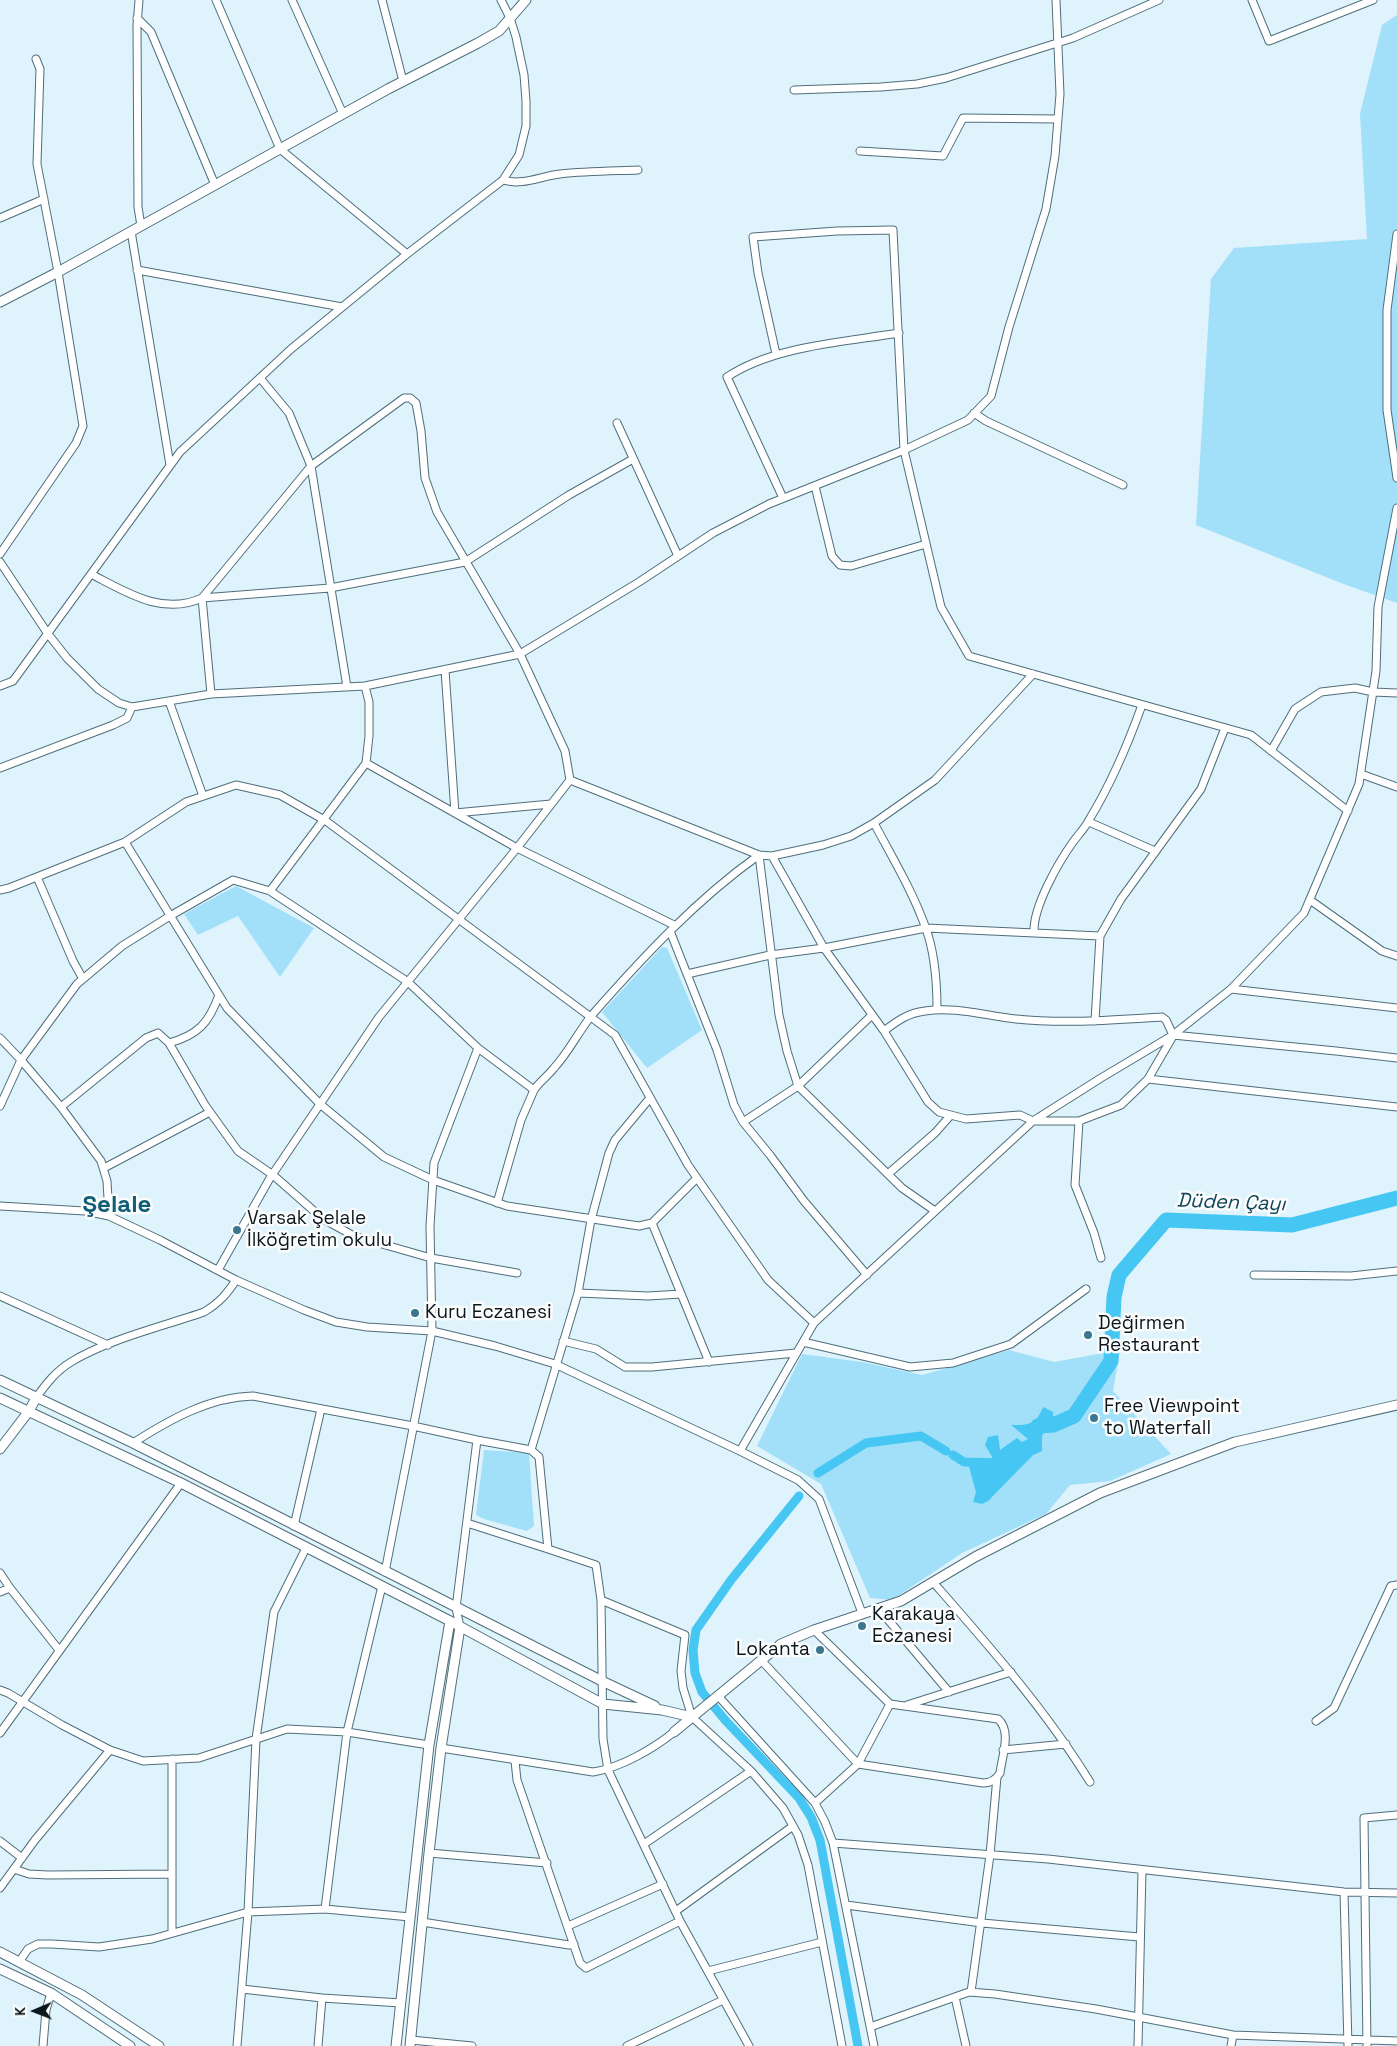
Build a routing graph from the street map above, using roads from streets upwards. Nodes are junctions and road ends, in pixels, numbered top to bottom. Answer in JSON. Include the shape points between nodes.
{"nodes":[{"id":1,"x":139,"y":0,"type":"edge"},
{"id":2,"x":216,"y":0,"type":"edge"},
{"id":3,"x":292,"y":0,"type":"edge"},
{"id":4,"x":382,"y":0,"type":"edge"},
{"id":5,"x":500,"y":0,"type":"edge"},
{"id":6,"x":526,"y":0,"type":"edge"},
{"id":7,"x":1056,"y":0,"type":"edge"},
{"id":8,"x":1159,"y":0,"type":"edge"},
{"id":9,"x":1252,"y":0,"type":"edge"},
{"id":10,"x":1373,"y":0,"type":"edge"},
{"id":11,"x":1142,"y":4,"type":"edge"},
{"id":12,"x":137,"y":18,"type":"junction"},
{"id":13,"x":510,"y":18,"type":"junction"},
{"id":14,"x":1058,"y":42,"type":"junction"},
{"id":15,"x":36,"y":59,"type":"dead end"},
{"id":16,"x":403,"y":81,"type":"junction"},
{"id":17,"x":794,"y":90,"type":"dead end"},
{"id":18,"x":343,"y":114,"type":"junction"},
{"id":19,"x":1058,"y":119,"type":"junction"},
{"id":20,"x":280,"y":149,"type":"junction"},
{"id":21,"x":860,"y":151,"type":"dead end"},
{"id":22,"x":638,"y":170,"type":"dead end"},
{"id":23,"x":503,"y":180,"type":"junction"},
{"id":24,"x":215,"y":185,"type":"junction"},
{"id":25,"x":44,"y":199,"type":"junction"},
{"id":26,"x":0,"y":218,"type":"edge"},
{"id":27,"x":141,"y":226,"type":"junction"},
{"id":28,"x":131,"y":231,"type":"junction"},
{"id":29,"x":1397,"y":234,"type":"edge"},
{"id":30,"x":407,"y":254,"type":"junction"},
{"id":31,"x":138,"y":270,"type":"junction"},
{"id":32,"x":58,"y":272,"type":"junction"},
{"id":33,"x":0,"y":302,"type":"edge"},
{"id":34,"x":342,"y":307,"type":"junction"},
{"id":35,"x":899,"y":333,"type":"junction"},
{"id":36,"x":776,"y":354,"type":"junction"},
{"id":37,"x":260,"y":378,"type":"junction"},
{"id":38,"x":974,"y":413,"type":"junction"},
{"id":39,"x":617,"y":423,"type":"dead end"},
{"id":40,"x":904,"y":450,"type":"junction"},
{"id":41,"x":633,"y":458,"type":"junction"},
{"id":42,"x":170,"y":465,"type":"junction"},
{"id":43,"x":311,"y":466,"type":"junction"},
{"id":44,"x":1397,"y":478,"type":"edge"},
{"id":45,"x":1123,"y":484,"type":"dead end"},
{"id":46,"x":815,"y":486,"type":"junction"},
{"id":47,"x":783,"y":498,"type":"junction"},
{"id":48,"x":1397,"y":508,"type":"edge"},
{"id":49,"x":926,"y":544,"type":"junction"},
{"id":50,"x":0,"y":554,"type":"edge"},
{"id":51,"x":678,"y":556,"type":"junction"},
{"id":52,"x":0,"y":562,"type":"edge"},
{"id":53,"x":465,"y":562,"type":"junction"},
{"id":54,"x":92,"y":574,"type":"junction"},
{"id":55,"x":330,"y":588,"type":"junction"},
{"id":56,"x":202,"y":598,"type":"junction"},
{"id":57,"x":48,"y":634,"type":"junction"},
{"id":58,"x":520,"y":654,"type":"junction"},
{"id":59,"x":445,"y":670,"type":"junction"},
{"id":60,"x":1033,"y":674,"type":"junction"},
{"id":61,"x":0,"y":686,"type":"edge"},
{"id":62,"x":365,"y":686,"type":"junction"},
{"id":63,"x":347,"y":687,"type":"junction"},
{"id":64,"x":1372,"y":692,"type":"junction"},
{"id":65,"x":1397,"y":693,"type":"edge"},
{"id":66,"x":211,"y":694,"type":"junction"},
{"id":67,"x":169,"y":701,"type":"junction"},
{"id":68,"x":1142,"y":705,"type":"junction"},
{"id":69,"x":132,"y":707,"type":"junction"},
{"id":70,"x":1225,"y":728,"type":"junction"},
{"id":71,"x":1271,"y":751,"type":"junction"},
{"id":72,"x":366,"y":763,"type":"junction"},
{"id":73,"x":0,"y":768,"type":"edge"},
{"id":74,"x":1361,"y":774,"type":"junction"},
{"id":75,"x":570,"y":780,"type":"junction"},
{"id":76,"x":1397,"y":787,"type":"edge"},
{"id":77,"x":203,"y":796,"type":"junction"},
{"id":78,"x":552,"y":804,"type":"junction"},
{"id":79,"x":1348,"y":811,"type":"junction"},
{"id":80,"x":455,"y":813,"type":"junction"},
{"id":81,"x":324,"y":820,"type":"junction"},
{"id":82,"x":1089,"y":822,"type":"junction"},
{"id":83,"x":874,"y":823,"type":"junction"},
{"id":84,"x":125,"y":842,"type":"junction"},
{"id":85,"x":517,"y":848,"type":"junction"},
{"id":86,"x":1155,"y":851,"type":"junction"},
{"id":87,"x":759,"y":855,"type":"junction"},
{"id":88,"x":772,"y":856,"type":"junction"},
{"id":89,"x":37,"y":877,"type":"junction"},
{"id":90,"x":0,"y":890,"type":"edge"},
{"id":91,"x":270,"y":891,"type":"junction"},
{"id":92,"x":1310,"y":900,"type":"junction"},
{"id":93,"x":170,"y":916,"type":"junction"},
{"id":94,"x":458,"y":920,"type":"junction"},
{"id":95,"x":672,"y":928,"type":"junction"},
{"id":96,"x":926,"y":928,"type":"junction"},
{"id":97,"x":1034,"y":932,"type":"junction"},
{"id":98,"x":1100,"y":936,"type":"junction"},
{"id":99,"x":824,"y":948,"type":"junction"},
{"id":100,"x":770,"y":955,"type":"junction"},
{"id":101,"x":1397,"y":956,"type":"edge"},
{"id":102,"x":687,"y":974,"type":"junction"},
{"id":103,"x":82,"y":979,"type":"junction"},
{"id":104,"x":408,"y":982,"type":"junction"},
{"id":105,"x":1231,"y":989,"type":"junction"},
{"id":106,"x":220,"y":995,"type":"junction"},
{"id":107,"x":1397,"y":1008,"type":"edge"},
{"id":108,"x":937,"y":1009,"type":"junction"},
{"id":109,"x":872,"y":1015,"type":"junction"},
{"id":110,"x":591,"y":1017,"type":"junction"},
{"id":111,"x":1095,"y":1020,"type":"junction"},
{"id":112,"x":884,"y":1031,"type":"junction"},
{"id":113,"x":1173,"y":1035,"type":"junction"},
{"id":114,"x":0,"y":1038,"type":"edge"},
{"id":115,"x":169,"y":1042,"type":"junction"},
{"id":116,"x":478,"y":1048,"type":"junction"},
{"id":117,"x":1397,"y":1058,"type":"edge"},
{"id":118,"x":21,"y":1060,"type":"junction"},
{"id":119,"x":1148,"y":1079,"type":"junction"},
{"id":120,"x":798,"y":1086,"type":"junction"},
{"id":121,"x":534,"y":1090,"type":"junction"},
{"id":122,"x":650,"y":1098,"type":"junction"},
{"id":123,"x":320,"y":1104,"type":"junction"},
{"id":124,"x":0,"y":1106,"type":"edge"},
{"id":125,"x":1397,"y":1107,"type":"edge"},
{"id":126,"x":61,"y":1108,"type":"junction"},
{"id":127,"x":210,"y":1112,"type":"junction"},
{"id":128,"x":950,"y":1116,"type":"junction"},
{"id":129,"x":1032,"y":1121,"type":"junction"},
{"id":130,"x":1080,"y":1121,"type":"junction"},
{"id":131,"x":743,"y":1122,"type":"junction"},
{"id":132,"x":104,"y":1168,"type":"junction"},
{"id":133,"x":888,"y":1174,"type":"junction"},
{"id":134,"x":273,"y":1175,"type":"junction"},
{"id":135,"x":697,"y":1178,"type":"junction"},
{"id":136,"x":433,"y":1180,"type":"junction"},
{"id":137,"x":497,"y":1203,"type":"junction"},
{"id":138,"x":0,"y":1206,"type":"edge"},
{"id":139,"x":935,"y":1211,"type":"junction"},
{"id":140,"x":109,"y":1216,"type":"junction"},
{"id":141,"x":591,"y":1220,"type":"junction"},
{"id":142,"x":652,"y":1223,"type":"junction"},
{"id":143,"x":431,"y":1258,"type":"junction"},
{"id":144,"x":1101,"y":1258,"type":"dead end"},
{"id":145,"x":218,"y":1270,"type":"junction"},
{"id":146,"x":1397,"y":1272,"type":"edge"},
{"id":147,"x":517,"y":1273,"type":"dead end"},
{"id":148,"x":867,"y":1275,"type":"junction"},
{"id":149,"x":1254,"y":1275,"type":"dead end"},
{"id":150,"x":236,"y":1280,"type":"junction"},
{"id":151,"x":1086,"y":1289,"type":"dead end"},
{"id":152,"x":578,"y":1292,"type":"junction"},
{"id":153,"x":681,"y":1294,"type":"junction"},
{"id":154,"x":0,"y":1296,"type":"edge"},
{"id":155,"x":814,"y":1323,"type":"junction"},
{"id":156,"x":432,"y":1331,"type":"junction"},
{"id":157,"x":563,"y":1341,"type":"junction"},
{"id":158,"x":803,"y":1342,"type":"junction"},
{"id":159,"x":108,"y":1345,"type":"junction"},
{"id":160,"x":796,"y":1353,"type":"junction"},
{"id":161,"x":709,"y":1362,"type":"junction"},
{"id":162,"x":555,"y":1364,"type":"junction"},
{"id":163,"x":0,"y":1380,"type":"edge"},
{"id":164,"x":0,"y":1398,"type":"edge"},
{"id":165,"x":36,"y":1398,"type":"junction"},
{"id":166,"x":1397,"y":1405,"type":"edge"},
{"id":167,"x":321,"y":1409,"type":"junction"},
{"id":168,"x":29,"y":1412,"type":"junction"},
{"id":169,"x":413,"y":1426,"type":"junction"},
{"id":170,"x":13,"y":1433,"type":"junction"},
{"id":171,"x":0,"y":1438,"type":"edge"},
{"id":172,"x":477,"y":1440,"type":"junction"},
{"id":173,"x":133,"y":1443,"type":"junction"},
{"id":174,"x":0,"y":1450,"type":"edge"},
{"id":175,"x":531,"y":1450,"type":"junction"},
{"id":176,"x":740,"y":1450,"type":"junction"},
{"id":177,"x":181,"y":1483,"type":"junction"},
{"id":178,"x":467,"y":1523,"type":"junction"},
{"id":179,"x":294,"y":1526,"type":"junction"},
{"id":180,"x":306,"y":1548,"type":"junction"},
{"id":181,"x":548,"y":1549,"type":"junction"},
{"id":182,"x":385,"y":1572,"type":"junction"},
{"id":183,"x":0,"y":1573,"type":"edge"},
{"id":184,"x":934,"y":1582,"type":"junction"},
{"id":185,"x":1397,"y":1585,"type":"edge"},
{"id":186,"x":382,"y":1586,"type":"junction"},
{"id":187,"x":10,"y":1588,"type":"junction"},
{"id":188,"x":0,"y":1592,"type":"edge"},
{"id":189,"x":601,"y":1600,"type":"junction"},
{"id":190,"x":456,"y":1608,"type":"junction"},
{"id":191,"x":879,"y":1609,"type":"junction"},
{"id":192,"x":862,"y":1613,"type":"junction"},
{"id":193,"x":450,"y":1621,"type":"junction"},
{"id":194,"x":460,"y":1627,"type":"junction"},
{"id":195,"x":814,"y":1630,"type":"junction"},
{"id":196,"x":59,"y":1650,"type":"junction"},
{"id":197,"x":762,"y":1660,"type":"junction"},
{"id":198,"x":1011,"y":1672,"type":"junction"},
{"id":199,"x":604,"y":1682,"type":"junction"},
{"id":200,"x":0,"y":1690,"type":"edge"},
{"id":201,"x":949,"y":1692,"type":"junction"},
{"id":202,"x":716,"y":1699,"type":"junction"},
{"id":203,"x":22,"y":1701,"type":"junction"},
{"id":204,"x":603,"y":1704,"type":"junction"},
{"id":205,"x":890,"y":1704,"type":"junction"},
{"id":206,"x":904,"y":1706,"type":"junction"},
{"id":207,"x":662,"y":1710,"type":"junction"},
{"id":208,"x":696,"y":1715,"type":"junction"},
{"id":209,"x":1316,"y":1721,"type":"dead end"},
{"id":210,"x":347,"y":1732,"type":"junction"},
{"id":211,"x":674,"y":1732,"type":"joint"},
{"id":212,"x":0,"y":1733,"type":"edge"},
{"id":213,"x":256,"y":1739,"type":"junction"},
{"id":214,"x":1066,"y":1744,"type":"junction"},
{"id":215,"x":429,"y":1745,"type":"junction"},
{"id":216,"x":441,"y":1748,"type":"junction"},
{"id":217,"x":110,"y":1750,"type":"junction"},
{"id":218,"x":1003,"y":1750,"type":"junction"},
{"id":219,"x":172,"y":1759,"type":"junction"},
{"id":220,"x":515,"y":1761,"type":"junction"},
{"id":221,"x":858,"y":1764,"type":"junction"},
{"id":222,"x":608,"y":1770,"type":"junction"},
{"id":223,"x":751,"y":1771,"type":"junction"},
{"id":224,"x":997,"y":1777,"type":"junction"},
{"id":225,"x":1090,"y":1782,"type":"dead end"},
{"id":226,"x":815,"y":1804,"type":"junction"},
{"id":227,"x":1397,"y":1815,"type":"edge"},
{"id":228,"x":793,"y":1826,"type":"junction"},
{"id":229,"x":0,"y":1841,"type":"edge"},
{"id":230,"x":833,"y":1843,"type":"junction"},
{"id":231,"x":644,"y":1844,"type":"junction"},
{"id":232,"x":429,"y":1853,"type":"junction"},
{"id":233,"x":990,"y":1855,"type":"junction"},
{"id":234,"x":22,"y":1858,"type":"junction"},
{"id":235,"x":547,"y":1863,"type":"junction"},
{"id":236,"x":14,"y":1869,"type":"junction"},
{"id":237,"x":1142,"y":1870,"type":"junction"},
{"id":238,"x":172,"y":1874,"type":"junction"},
{"id":239,"x":663,"y":1884,"type":"junction"},
{"id":240,"x":0,"y":1888,"type":"edge"},
{"id":241,"x":1344,"y":1892,"type":"junction"},
{"id":242,"x":1365,"y":1893,"type":"junction"},
{"id":243,"x":1397,"y":1893,"type":"edge"},
{"id":244,"x":846,"y":1905,"type":"junction"},
{"id":245,"x":325,"y":1909,"type":"junction"},
{"id":246,"x":676,"y":1911,"type":"junction"},
{"id":247,"x":248,"y":1912,"type":"junction"},
{"id":248,"x":410,"y":1916,"type":"junction"},
{"id":249,"x":680,"y":1921,"type":"junction"},
{"id":250,"x":422,"y":1922,"type":"junction"},
{"id":251,"x":982,"y":1923,"type":"junction"},
{"id":252,"x":568,"y":1926,"type":"junction"},
{"id":253,"x":172,"y":1933,"type":"junction"},
{"id":254,"x":1139,"y":1937,"type":"junction"},
{"id":255,"x":822,"y":1942,"type":"junction"},
{"id":256,"x":574,"y":1944,"type":"junction"},
{"id":257,"x":0,"y":1952,"type":"edge"},
{"id":258,"x":19,"y":1962,"type":"junction"},
{"id":259,"x":0,"y":1969,"type":"edge"},
{"id":260,"x":708,"y":1971,"type":"junction"},
{"id":261,"x":242,"y":1989,"type":"junction"},
{"id":262,"x":972,"y":1992,"type":"junction"},
{"id":263,"x":50,"y":1993,"type":"junction"},
{"id":264,"x":955,"y":1997,"type":"junction"},
{"id":265,"x":322,"y":1998,"type":"junction"},
{"id":266,"x":724,"y":2000,"type":"junction"},
{"id":267,"x":401,"y":2003,"type":"junction"},
{"id":268,"x":1140,"y":2017,"type":"junction"},
{"id":269,"x":870,"y":2027,"type":"junction"},
{"id":270,"x":1232,"y":2035,"type":"junction"},
{"id":271,"x":1290,"y":2038,"type":"junction"},
{"id":272,"x":1397,"y":2041,"type":"edge"},
{"id":273,"x":410,"y":2043,"type":"edge"},
{"id":274,"x":1348,"y":2043,"type":"edge"},
{"id":275,"x":1367,"y":2043,"type":"edge"},
{"id":276,"x":43,"y":2046,"type":"edge"},
{"id":277,"x":130,"y":2046,"type":"edge"},
{"id":278,"x":159,"y":2046,"type":"edge"},
{"id":279,"x":237,"y":2046,"type":"edge"},
{"id":280,"x":318,"y":2046,"type":"edge"},
{"id":281,"x":396,"y":2046,"type":"edge"},
{"id":282,"x":472,"y":2046,"type":"edge"},
{"id":283,"x":627,"y":2046,"type":"edge"},
{"id":284,"x":749,"y":2046,"type":"edge"},
{"id":285,"x":842,"y":2046,"type":"edge"},
{"id":286,"x":874,"y":2046,"type":"edge"},
{"id":287,"x":966,"y":2046,"type":"edge"},
{"id":288,"x":1138,"y":2046,"type":"edge"},
{"id":289,"x":1231,"y":2046,"type":"edge"},
{"id":290,"x":1289,"y":2046,"type":"edge"}],
"edges":[{"from":1,"to":12,"type":"street"},
{"from":2,"to":20,"type":"street"},
{"from":3,"to":18,"type":"street"},
{"from":4,"to":16,"type":"street"},
{"from":5,"to":13,"type":"street"},
{"from":6,"to":13,"type":"street"},
{"from":7,"to":14,"type":"street"},
{"from":8,"to":11,"type":"street"},
{"from":9,"to":10,"type":"street","via":[[1269,41]]},
{"from":11,"to":14,"type":"street","via":[[1073,38]]},
{"from":12,"to":24,"type":"street","via":[[150,32]]},
{"from":12,"to":27,"type":"street","via":[[138,207]]},
{"from":13,"to":16,"type":"street","via":[[499,31]]},
{"from":13,"to":23,"type":"street","via":[[524,75],[526,126],[519,155]]},
{"from":14,"to":17,"type":"street","via":[[918,84]]},
{"from":14,"to":19,"type":"street"},
{"from":15,"to":25,"type":"street","via":[[40,69],[37,164]]},
{"from":16,"to":18,"type":"street"},
{"from":18,"to":20,"type":"street"},
{"from":19,"to":21,"type":"street","via":[[963,118],[942,156]]},
{"from":19,"to":38,"type":"street","via":[[1046,209],[991,396]]},
{"from":20,"to":24,"type":"street"},
{"from":20,"to":30,"type":"street"},
{"from":22,"to":23,"type":"street","via":[[561,174],[511,183]]},
{"from":23,"to":30,"type":"street"},
{"from":24,"to":27,"type":"street"},
{"from":25,"to":26,"type":"street"},
{"from":25,"to":32,"type":"street"},
{"from":27,"to":28,"type":"street"},
{"from":28,"to":31,"type":"street"},
{"from":28,"to":32,"type":"street"},
{"from":29,"to":44,"type":"street","via":[[1387,310],[1387,410]]},
{"from":30,"to":34,"type":"street"},
{"from":31,"to":34,"type":"street"},
{"from":31,"to":42,"type":"street"},
{"from":32,"to":33,"type":"street"},
{"from":32,"to":50,"type":"street","via":[[83,426],[76,443]]},
{"from":34,"to":37,"type":"street"},
{"from":35,"to":36,"type":"street"},
{"from":35,"to":36,"type":"street","via":[[893,230],[753,237]]},
{"from":35,"to":40,"type":"street"},
{"from":36,"to":47,"type":"street","via":[[744,365],[727,377]]},
{"from":37,"to":42,"type":"street"},
{"from":37,"to":43,"type":"street","via":[[289,413]]},
{"from":38,"to":40,"type":"street","via":[[968,420]]},
{"from":38,"to":45,"type":"street"},
{"from":39,"to":41,"type":"street"},
{"from":40,"to":46,"type":"street"},
{"from":40,"to":49,"type":"street"},
{"from":41,"to":51,"type":"street"},
{"from":41,"to":53,"type":"street"},
{"from":42,"to":54,"type":"street"},
{"from":43,"to":53,"type":"street","via":[[404,398],[410,398],[416,403],[422,431],[425,478],[437,512]]},
{"from":43,"to":55,"type":"street"},
{"from":43,"to":56,"type":"street"},
{"from":46,"to":47,"type":"street"},
{"from":46,"to":49,"type":"street","via":[[832,556],[840,564],[851,566]]},
{"from":47,"to":51,"type":"street","via":[[713,533]]},
{"from":48,"to":64,"type":"street","via":[[1378,607]]},
{"from":49,"to":60,"type":"street","via":[[941,608],[969,656]]},
{"from":51,"to":58,"type":"street"},
{"from":52,"to":57,"type":"street"},
{"from":53,"to":55,"type":"street"},
{"from":53,"to":58,"type":"street"},
{"from":54,"to":56,"type":"street","via":[[146,601],[174,604],[192,603]]},
{"from":54,"to":57,"type":"street"},
{"from":55,"to":56,"type":"street"},
{"from":55,"to":63,"type":"street"},
{"from":56,"to":66,"type":"street"},
{"from":57,"to":61,"type":"street","via":[[14,681]]},
{"from":57,"to":69,"type":"street","via":[[98,689],[119,703]]},
{"from":58,"to":59,"type":"street"},
{"from":58,"to":75,"type":"street","via":[[566,751]]},
{"from":59,"to":62,"type":"street"},
{"from":59,"to":80,"type":"street"},
{"from":60,"to":68,"type":"street"},
{"from":60,"to":83,"type":"street","via":[[935,780]]},
{"from":62,"to":63,"type":"street"},
{"from":62,"to":72,"type":"street","via":[[369,727]]},
{"from":63,"to":66,"type":"street"},
{"from":64,"to":65,"type":"street"},
{"from":64,"to":71,"type":"street","via":[[1355,688],[1321,692],[1295,709]]},
{"from":64,"to":74,"type":"street"},
{"from":66,"to":67,"type":"street"},
{"from":67,"to":69,"type":"street"},
{"from":67,"to":77,"type":"street"},
{"from":68,"to":70,"type":"street"},
{"from":68,"to":82,"type":"street","via":[[1127,746]]},
{"from":69,"to":73,"type":"street","via":[[127,718],[114,725]]},
{"from":70,"to":71,"type":"street","via":[[1251,735]]},
{"from":70,"to":86,"type":"street","via":[[1200,789]]},
{"from":71,"to":79,"type":"street"},
{"from":72,"to":80,"type":"street"},
{"from":72,"to":81,"type":"street"},
{"from":74,"to":76,"type":"street"},
{"from":74,"to":79,"type":"street"},
{"from":75,"to":78,"type":"street"},
{"from":75,"to":87,"type":"street"},
{"from":77,"to":81,"type":"street","via":[[236,785],[254,787],[280,795]]},
{"from":77,"to":84,"type":"street","via":[[186,802]]},
{"from":78,"to":80,"type":"street"},
{"from":78,"to":85,"type":"street"},
{"from":79,"to":92,"type":"street"},
{"from":80,"to":85,"type":"street"},
{"from":81,"to":91,"type":"street"},
{"from":81,"to":94,"type":"street"},
{"from":82,"to":86,"type":"street"},
{"from":82,"to":97,"type":"street","via":[[1072,844],[1038,903]]},
{"from":83,"to":88,"type":"street","via":[[832,842]]},
{"from":83,"to":96,"type":"street"},
{"from":84,"to":89,"type":"street"},
{"from":84,"to":93,"type":"street"},
{"from":85,"to":94,"type":"street"},
{"from":85,"to":95,"type":"street"},
{"from":86,"to":98,"type":"street"},
{"from":87,"to":88,"type":"street"},
{"from":87,"to":95,"type":"street"},
{"from":87,"to":100,"type":"street"},
{"from":88,"to":99,"type":"street"},
{"from":89,"to":90,"type":"street"},
{"from":89,"to":103,"type":"street"},
{"from":91,"to":93,"type":"street","via":[[233,880]]},
{"from":91,"to":104,"type":"street"},
{"from":92,"to":101,"type":"street","via":[[1382,951]]},
{"from":92,"to":105,"type":"street","via":[[1304,913]]},
{"from":93,"to":103,"type":"street","via":[[122,946]]},
{"from":93,"to":106,"type":"street"},
{"from":94,"to":104,"type":"street"},
{"from":94,"to":110,"type":"street"},
{"from":95,"to":102,"type":"street"},
{"from":95,"to":110,"type":"street"},
{"from":96,"to":97,"type":"street"},
{"from":96,"to":99,"type":"street"},
{"from":96,"to":108,"type":"street","via":[[936,977]]},
{"from":97,"to":98,"type":"street"},
{"from":98,"to":111,"type":"street"},
{"from":99,"to":100,"type":"street"},
{"from":99,"to":109,"type":"street"},
{"from":100,"to":102,"type":"street"},
{"from":100,"to":120,"type":"street","via":[[779,1015]]},
{"from":102,"to":131,"type":"street"},
{"from":103,"to":118,"type":"street"},
{"from":104,"to":116,"type":"street"},
{"from":104,"to":123,"type":"street","via":[[378,1017]]},
{"from":105,"to":107,"type":"street"},
{"from":105,"to":113,"type":"street"},
{"from":106,"to":115,"type":"street","via":[[213,1014],[205,1024],[192,1034]]},
{"from":106,"to":123,"type":"street","via":[[227,1008]]},
{"from":108,"to":111,"type":"street","via":[[1018,1019]]},
{"from":108,"to":112,"type":"street","via":[[912,1013]]},
{"from":109,"to":112,"type":"street"},
{"from":109,"to":120,"type":"street"},
{"from":110,"to":121,"type":"street"},
{"from":110,"to":122,"type":"street","via":[[615,1035]]},
{"from":111,"to":113,"type":"street","via":[[1162,1017]]},
{"from":112,"to":128,"type":"street","via":[[928,1102],[939,1112]]},
{"from":113,"to":117,"type":"street"},
{"from":113,"to":119,"type":"street"},
{"from":113,"to":129,"type":"street"},
{"from":114,"to":118,"type":"street"},
{"from":115,"to":126,"type":"street","via":[[158,1033],[146,1038]]},
{"from":115,"to":127,"type":"street"},
{"from":116,"to":121,"type":"street"},
{"from":116,"to":136,"type":"street","via":[[436,1158]]},
{"from":118,"to":124,"type":"street"},
{"from":118,"to":126,"type":"street"},
{"from":119,"to":125,"type":"street"},
{"from":119,"to":130,"type":"street","via":[[1121,1105]]},
{"from":120,"to":131,"type":"street"},
{"from":120,"to":133,"type":"street"},
{"from":121,"to":137,"type":"street","via":[[520,1121]]},
{"from":122,"to":135,"type":"street"},
{"from":122,"to":141,"type":"street","via":[[615,1140]]},
{"from":123,"to":134,"type":"street"},
{"from":123,"to":136,"type":"street","via":[[384,1157]]},
{"from":126,"to":132,"type":"street"},
{"from":127,"to":132,"type":"street"},
{"from":127,"to":134,"type":"street","via":[[238,1150]]},
{"from":128,"to":129,"type":"street","via":[[966,1119],[1020,1115]]},
{"from":128,"to":133,"type":"street"},
{"from":129,"to":130,"type":"street"},
{"from":129,"to":139,"type":"street"},
{"from":130,"to":144,"type":"street","via":[[1075,1185]]},
{"from":131,"to":148,"type":"street"},
{"from":132,"to":140,"type":"street"},
{"from":133,"to":139,"type":"street"},
{"from":134,"to":143,"type":"street","via":[[323,1219],[354,1236]]},
{"from":134,"to":145,"type":"street"},
{"from":135,"to":142,"type":"street"},
{"from":135,"to":155,"type":"street","via":[[768,1280]]},
{"from":136,"to":137,"type":"street"},
{"from":136,"to":143,"type":"street"},
{"from":137,"to":141,"type":"street"},
{"from":138,"to":140,"type":"street","via":[[85,1211]]},
{"from":139,"to":148,"type":"street"},
{"from":140,"to":145,"type":"street"},
{"from":141,"to":142,"type":"street","via":[[639,1226]]},
{"from":141,"to":152,"type":"street"},
{"from":142,"to":153,"type":"street"},
{"from":143,"to":147,"type":"street"},
{"from":143,"to":156,"type":"street"},
{"from":145,"to":150,"type":"street"},
{"from":146,"to":149,"type":"street","via":[[1351,1276]]},
{"from":148,"to":155,"type":"street"},
{"from":150,"to":156,"type":"street","via":[[336,1322]]},
{"from":150,"to":159,"type":"street","via":[[217,1304],[204,1312]]},
{"from":151,"to":158,"type":"street","via":[[1011,1344],[953,1363],[910,1367]]},
{"from":152,"to":153,"type":"street","via":[[648,1296]]},
{"from":152,"to":157,"type":"street"},
{"from":153,"to":161,"type":"street"},
{"from":154,"to":159,"type":"street"},
{"from":155,"to":158,"type":"street"},
{"from":156,"to":162,"type":"street"},
{"from":156,"to":169,"type":"street"},
{"from":157,"to":161,"type":"street","via":[[596,1350],[626,1367]]},
{"from":157,"to":162,"type":"street"},
{"from":158,"to":160,"type":"street"},
{"from":159,"to":165,"type":"street","via":[[71,1362],[49,1380]]},
{"from":160,"to":161,"type":"street"},
{"from":160,"to":176,"type":"street"},
{"from":162,"to":175,"type":"street"},
{"from":162,"to":176,"type":"street"},
{"from":163,"to":165,"type":"street"},
{"from":164,"to":168,"type":"street"},
{"from":165,"to":168,"type":"street"},
{"from":165,"to":173,"type":"street"},
{"from":166,"to":184,"type":"street","via":[[1235,1442],[1109,1490],[975,1557]]},
{"from":167,"to":169,"type":"street"},
{"from":167,"to":173,"type":"street","via":[[254,1396],[234,1396],[174,1417]]},
{"from":167,"to":179,"type":"street"},
{"from":168,"to":170,"type":"street"},
{"from":168,"to":177,"type":"street"},
{"from":169,"to":172,"type":"street"},
{"from":169,"to":182,"type":"street"},
{"from":170,"to":171,"type":"street"},
{"from":170,"to":174,"type":"street"},
{"from":172,"to":175,"type":"street"},
{"from":172,"to":178,"type":"street"},
{"from":173,"to":179,"type":"street"},
{"from":175,"to":181,"type":"street","via":[[539,1457]]},
{"from":176,"to":192,"type":"street","via":[[798,1480],[819,1499]]},
{"from":177,"to":180,"type":"street"},
{"from":177,"to":196,"type":"street"},
{"from":178,"to":181,"type":"street"},
{"from":178,"to":190,"type":"street"},
{"from":179,"to":182,"type":"street"},
{"from":180,"to":186,"type":"street"},
{"from":180,"to":213,"type":"street","via":[[274,1612]]},
{"from":181,"to":189,"type":"street","via":[[596,1565]]},
{"from":182,"to":190,"type":"street"},
{"from":183,"to":187,"type":"street"},
{"from":184,"to":191,"type":"street","via":[[901,1601]]},
{"from":184,"to":198,"type":"street"},
{"from":185,"to":209,"type":"street","via":[[1391,1586],[1334,1708]]},
{"from":186,"to":193,"type":"street"},
{"from":186,"to":210,"type":"street"},
{"from":187,"to":188,"type":"street"},
{"from":187,"to":196,"type":"street"},
{"from":189,"to":199,"type":"street"},
{"from":189,"to":208,"type":"street","via":[[685,1635],[682,1688]]},
{"from":190,"to":193,"type":"street"},
{"from":190,"to":194,"type":"street"},
{"from":190,"to":199,"type":"street"},
{"from":191,"to":192,"type":"street"},
{"from":191,"to":201,"type":"street"},
{"from":192,"to":195,"type":"street"},
{"from":193,"to":194,"type":"street"},
{"from":193,"to":215,"type":"street"},
{"from":194,"to":204,"type":"street"},
{"from":194,"to":216,"type":"street"},
{"from":195,"to":197,"type":"street","via":[[781,1644]]},
{"from":195,"to":205,"type":"street"},
{"from":196,"to":203,"type":"street"},
{"from":197,"to":202,"type":"street"},
{"from":197,"to":221,"type":"street"},
{"from":198,"to":201,"type":"street"},
{"from":198,"to":214,"type":"street"},
{"from":199,"to":204,"type":"street"},
{"from":199,"to":207,"type":"street"},
{"from":200,"to":203,"type":"street"},
{"from":201,"to":206,"type":"street"},
{"from":202,"to":208,"type":"street"},
{"from":202,"to":226,"type":"street"},
{"from":203,"to":212,"type":"street"},
{"from":203,"to":217,"type":"street"},
{"from":204,"to":207,"type":"street"},
{"from":204,"to":222,"type":"street","via":[[603,1739]]},
{"from":205,"to":206,"type":"street"},
{"from":205,"to":221,"type":"street"},
{"from":206,"to":218,"type":"street","via":[[998,1719],[1005,1728]]},
{"from":207,"to":208,"type":"street"},
{"from":208,"to":211,"type":"street"},
{"from":208,"to":223,"type":"street"},
{"from":210,"to":213,"type":"street","via":[[288,1729]]},
{"from":210,"to":215,"type":"street"},
{"from":210,"to":245,"type":"street"},
{"from":211,"to":222,"type":"street","via":[[662,1742]]},
{"from":213,"to":219,"type":"street","via":[[198,1758]]},
{"from":213,"to":247,"type":"street"},
{"from":214,"to":218,"type":"street"},
{"from":214,"to":225,"type":"street"},
{"from":215,"to":248,"type":"street"},
{"from":216,"to":220,"type":"street"},
{"from":216,"to":232,"type":"street"},
{"from":217,"to":219,"type":"street","via":[[143,1761]]},
{"from":217,"to":234,"type":"street"},
{"from":218,"to":224,"type":"street"},
{"from":219,"to":238,"type":"street"},
{"from":220,"to":222,"type":"street","via":[[593,1772]]},
{"from":220,"to":235,"type":"street","via":[[517,1780]]},
{"from":221,"to":224,"type":"street","via":[[983,1783]]},
{"from":221,"to":226,"type":"street"},
{"from":222,"to":231,"type":"street"},
{"from":223,"to":228,"type":"street","via":[[783,1808]]},
{"from":223,"to":231,"type":"street"},
{"from":224,"to":233,"type":"street"},
{"from":226,"to":230,"type":"street"},
{"from":227,"to":242,"type":"street","via":[[1364,1818]]},
{"from":228,"to":246,"type":"street"},
{"from":228,"to":255,"type":"street","via":[[808,1865]]},
{"from":229,"to":234,"type":"street"},
{"from":230,"to":233,"type":"street"},
{"from":230,"to":244,"type":"street"},
{"from":231,"to":239,"type":"street"},
{"from":232,"to":235,"type":"street"},
{"from":232,"to":250,"type":"street"},
{"from":233,"to":237,"type":"street"},
{"from":233,"to":251,"type":"street"},
{"from":234,"to":236,"type":"street"},
{"from":235,"to":252,"type":"street"},
{"from":236,"to":238,"type":"street","via":[[48,1875]]},
{"from":236,"to":240,"type":"street"},
{"from":237,"to":241,"type":"street"},
{"from":237,"to":254,"type":"street"},
{"from":238,"to":253,"type":"street"},
{"from":239,"to":246,"type":"street"},
{"from":239,"to":252,"type":"street"},
{"from":241,"to":242,"type":"street"},
{"from":241,"to":274,"type":"street"},
{"from":242,"to":243,"type":"street"},
{"from":242,"to":275,"type":"street"},
{"from":244,"to":251,"type":"street"},
{"from":244,"to":269,"type":"street"},
{"from":245,"to":247,"type":"street"},
{"from":245,"to":248,"type":"street"},
{"from":246,"to":249,"type":"street"},
{"from":247,"to":253,"type":"street"},
{"from":247,"to":261,"type":"street"},
{"from":248,"to":267,"type":"street"},
{"from":249,"to":256,"type":"street","via":[[586,1968],[580,1963]]},
{"from":249,"to":260,"type":"street"},
{"from":250,"to":256,"type":"street"},
{"from":250,"to":273,"type":"street"},
{"from":251,"to":254,"type":"street"},
{"from":251,"to":262,"type":"street"},
{"from":252,"to":256,"type":"street"},
{"from":253,"to":258,"type":"street","via":[[98,1947],[38,1944],[28,1949]]},
{"from":254,"to":268,"type":"street"},
{"from":255,"to":260,"type":"street"},
{"from":255,"to":285,"type":"street"},
{"from":257,"to":258,"type":"street"},
{"from":258,"to":278,"type":"street","via":[[82,1995]]},
{"from":259,"to":263,"type":"street"},
{"from":260,"to":266,"type":"street"},
{"from":261,"to":265,"type":"street"},
{"from":261,"to":279,"type":"street"},
{"from":262,"to":264,"type":"street"},
{"from":262,"to":268,"type":"street"},
{"from":263,"to":276,"type":"street"},
{"from":263,"to":277,"type":"street"},
{"from":264,"to":269,"type":"street"},
{"from":264,"to":287,"type":"street"},
{"from":265,"to":267,"type":"street"},
{"from":265,"to":280,"type":"street"},
{"from":266,"to":283,"type":"street"},
{"from":266,"to":284,"type":"street"},
{"from":267,"to":281,"type":"street"},
{"from":268,"to":270,"type":"street"},
{"from":268,"to":288,"type":"street"},
{"from":269,"to":286,"type":"street"},
{"from":270,"to":271,"type":"street"},
{"from":270,"to":289,"type":"street"},
{"from":271,"to":274,"type":"street"},
{"from":271,"to":290,"type":"street"},
{"from":272,"to":275,"type":"street"},
{"from":273,"to":282,"type":"street"},
{"from":274,"to":275,"type":"street"}]}
